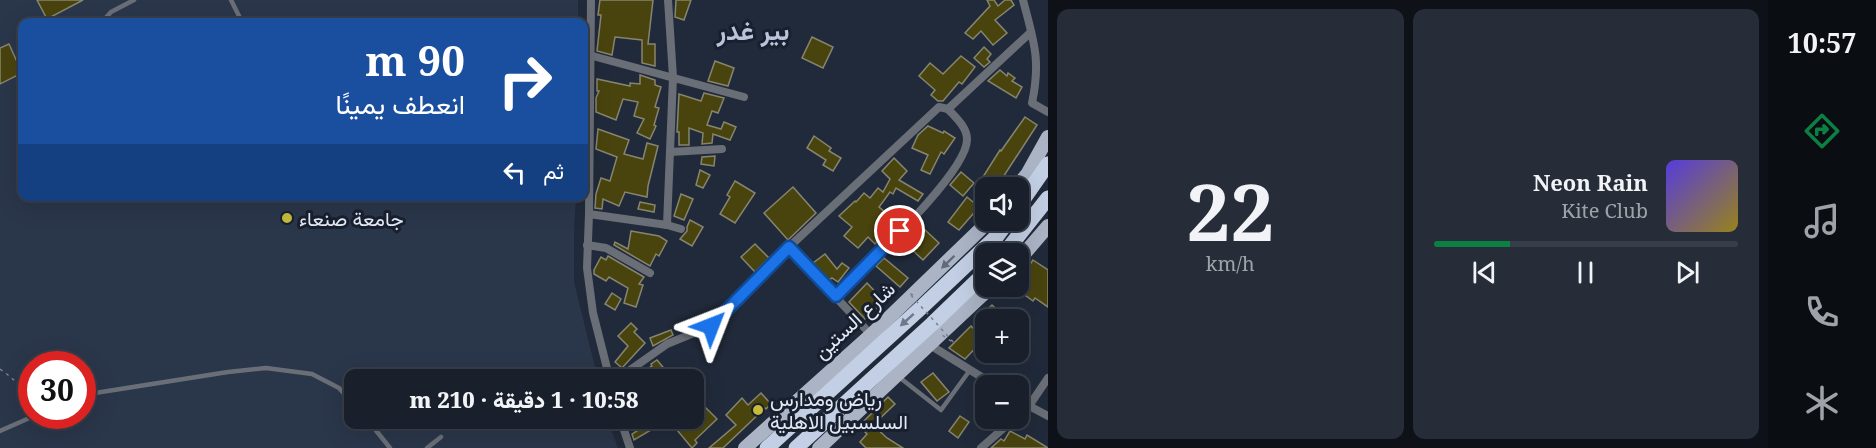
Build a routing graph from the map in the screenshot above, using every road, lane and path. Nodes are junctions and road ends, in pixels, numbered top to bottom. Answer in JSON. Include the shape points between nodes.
{"nodes":[{"id":1,"x":134,"y":0,"type":"edge"},
{"id":2,"x":231,"y":0,"type":"edge"},
{"id":3,"x":591,"y":0,"type":"edge"},
{"id":4,"x":668,"y":0,"type":"edge"},
{"id":5,"x":1023,"y":0,"type":"edge"},
{"id":6,"x":106,"y":18,"type":"edge"},
{"id":7,"x":240,"y":18,"type":"edge"},
{"id":8,"x":1031,"y":32,"type":"junction"},
{"id":9,"x":589,"y":55,"type":"junction"},
{"id":10,"x":673,"y":77,"type":"junction"},
{"id":11,"x":744,"y":97,"type":"dead end"},
{"id":12,"x":948,"y":109,"type":"junction"},
{"id":13,"x":1048,"y":112,"type":"edge"},
{"id":14,"x":1048,"y":136,"type":"edge"},
{"id":15,"x":722,"y":149,"type":"dead end"},
{"id":16,"x":670,"y":152,"type":"junction"},
{"id":17,"x":1048,"y":164,"type":"edge"},
{"id":18,"x":1025,"y":177,"type":"edge"},
{"id":19,"x":1029,"y":191,"type":"edge"},
{"id":20,"x":1048,"y":198,"type":"edge"},
{"id":21,"x":589,"y":214,"type":"junction"},
{"id":22,"x":667,"y":225,"type":"junction"},
{"id":23,"x":1048,"y":226,"type":"edge"},
{"id":24,"x":681,"y":229,"type":"dead end"},
{"id":25,"x":979,"y":231,"type":"edge"},
{"id":26,"x":1001,"y":231,"type":"edge"},
{"id":27,"x":1013,"y":243,"type":"edge"},
{"id":28,"x":587,"y":245,"type":"junction"},
{"id":29,"x":789,"y":247,"type":"junction"},
{"id":30,"x":1029,"y":248,"type":"edge"},
{"id":31,"x":650,"y":273,"type":"dead end"},
{"id":32,"x":975,"y":283,"type":"edge"},
{"id":33,"x":913,"y":295,"type":"junction"},
{"id":34,"x":836,"y":296,"type":"junction"},
{"id":35,"x":981,"y":297,"type":"edge"},
{"id":36,"x":942,"y":334,"type":"junction"},
{"id":37,"x":876,"y":340,"type":"junction"},
{"id":38,"x":930,"y":345,"type":"junction"},
{"id":39,"x":0,"y":369,"type":"edge"},
{"id":40,"x":607,"y":369,"type":"edge"},
{"id":41,"x":632,"y":369,"type":"edge"},
{"id":42,"x":892,"y":370,"type":"junction"},
{"id":43,"x":970,"y":370,"type":"junction"},
{"id":44,"x":978,"y":375,"type":"edge"},
{"id":45,"x":1048,"y":378,"type":"edge"},
{"id":46,"x":18,"y":384,"type":"edge"},
{"id":47,"x":96,"y":393,"type":"edge"},
{"id":48,"x":344,"y":394,"type":"edge"},
{"id":49,"x":1029,"y":406,"type":"joint"},
{"id":50,"x":1048,"y":416,"type":"edge"},
{"id":51,"x":18,"y":423,"type":"edge"},
{"id":52,"x":375,"y":429,"type":"edge"},
{"id":53,"x":624,"y":429,"type":"edge"},
{"id":54,"x":1003,"y":429,"type":"edge"},
{"id":55,"x":0,"y":431,"type":"edge"},
{"id":56,"x":441,"y":437,"type":"dead end"},
{"id":57,"x":390,"y":448,"type":"edge"},
{"id":58,"x":427,"y":448,"type":"edge"},
{"id":59,"x":630,"y":448,"type":"edge"},
{"id":60,"x":745,"y":448,"type":"edge"},
{"id":61,"x":767,"y":448,"type":"edge"},
{"id":62,"x":796,"y":448,"type":"edge"},
{"id":63,"x":819,"y":448,"type":"edge"},
{"id":64,"x":981,"y":448,"type":"edge"}],
"edges":[{"from":1,"to":6,"type":"lane"},
{"from":2,"to":7,"type":"lane"},
{"from":3,"to":9,"type":"street"},
{"from":4,"to":10,"type":"street"},
{"from":5,"to":8,"type":"street"},
{"from":8,"to":12,"type":"street"},
{"from":8,"to":13,"type":"street","via":[[1037,77],[1032,104]]},
{"from":9,"to":10,"type":"street"},
{"from":9,"to":21,"type":"street"},
{"from":10,"to":11,"type":"street"},
{"from":10,"to":16,"type":"street"},
{"from":12,"to":29,"type":"street","via":[[939,107]]},
{"from":12,"to":34,"type":"street","via":[[966,130],[968,140],[958,163],[932,199]]},
{"from":14,"to":18,"type":"main road"},
{"from":15,"to":16,"type":"street"},
{"from":16,"to":22,"type":"street"},
{"from":17,"to":19,"type":"highway"},
{"from":20,"to":27,"type":"highway"},
{"from":21,"to":22,"type":"street"},
{"from":21,"to":28,"type":"street"},
{"from":22,"to":24,"type":"street"},
{"from":23,"to":30,"type":"main road"},
{"from":25,"to":33,"type":"main road","name":"شارع الستين","one_way":true},
{"from":26,"to":37,"type":"highway","name":"شارع الستين","one_way":true},
{"from":28,"to":31,"type":"street","via":[[606,248]]},
{"from":28,"to":40,"type":"street","via":[[593,313]]},
{"from":29,"to":34,"type":"street"},
{"from":29,"to":41,"type":"street","via":[[711,326],[667,344]]},
{"from":32,"to":42,"type":"highway"},
{"from":33,"to":36,"type":"path","bridge":true,"via":[[909,293],[954,343]]},
{"from":33,"to":37,"type":"main road","name":"شارع الستين"},
{"from":34,"to":37,"type":"street"},
{"from":35,"to":36,"type":"main road"},
{"from":36,"to":38,"type":"main road"},
{"from":37,"to":60,"type":"main road","name":"شارع الستين"},
{"from":37,"to":61,"type":"highway","name":"شارع الستين"},
{"from":38,"to":42,"type":"main road"},
{"from":38,"to":43,"type":"street"},
{"from":39,"to":46,"type":"path"},
{"from":42,"to":43,"type":"lane","via":[[941,410]]},
{"from":42,"to":62,"type":"highway"},
{"from":42,"to":63,"type":"main road"},
{"from":43,"to":44,"type":"street"},
{"from":45,"to":49,"type":"street"},
{"from":47,"to":48,"type":"lane","via":[[266,368],[312,374]]},
{"from":49,"to":50,"type":"street"},
{"from":51,"to":55,"type":"lane"},
{"from":52,"to":57,"type":"lane"},
{"from":53,"to":59,"type":"street"},
{"from":54,"to":64,"type":"street"},
{"from":56,"to":58,"type":"lane"}]}
